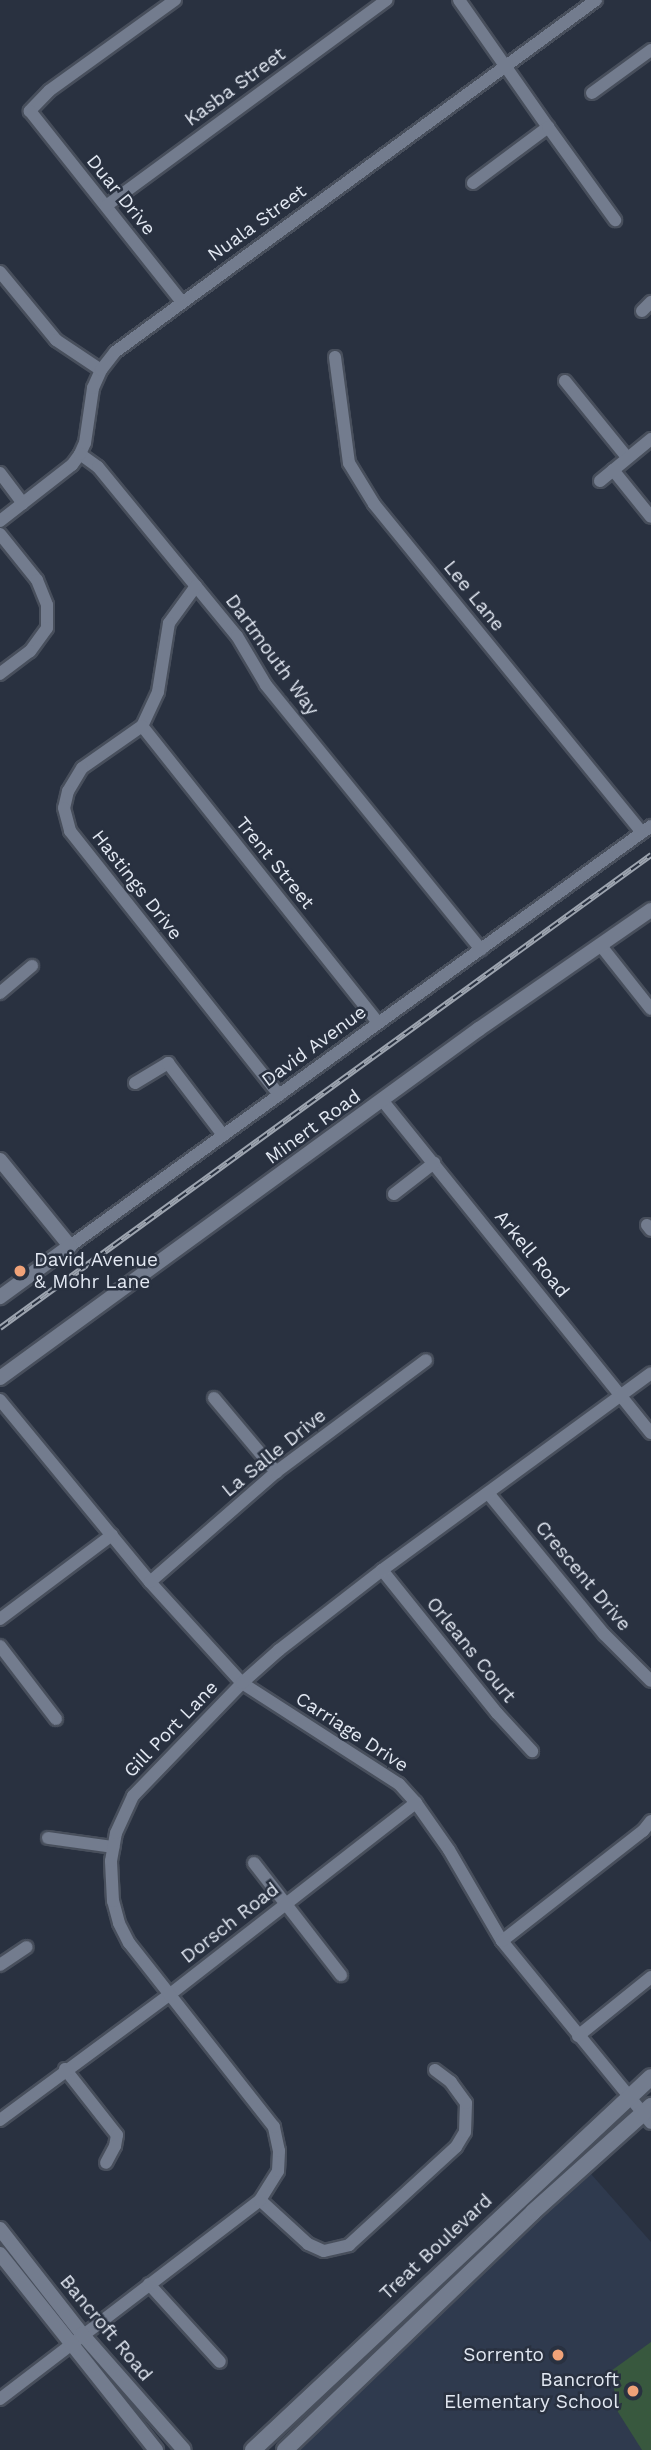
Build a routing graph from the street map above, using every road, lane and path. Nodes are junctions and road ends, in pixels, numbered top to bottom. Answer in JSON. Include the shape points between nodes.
{"nodes":[{"id":1,"x":175,"y":0,"type":"edge"},
{"id":2,"x":387,"y":0,"type":"edge"},
{"id":3,"x":459,"y":0,"type":"edge"},
{"id":4,"x":596,"y":0,"type":"edge"},
{"id":5,"x":160,"y":4,"type":"edge"},
{"id":6,"x":651,"y":50,"type":"edge"},
{"id":7,"x":506,"y":66,"type":"junction"},
{"id":8,"x":592,"y":93,"type":"dead end"},
{"id":9,"x":548,"y":127,"type":"junction"},
{"id":10,"x":473,"y":183,"type":"dead end"},
{"id":11,"x":106,"y":206,"type":"junction"},
{"id":12,"x":615,"y":220,"type":"dead end"},
{"id":13,"x":0,"y":272,"type":"edge"},
{"id":14,"x":182,"y":302,"type":"junction"},
{"id":15,"x":335,"y":357,"type":"dead end"},
{"id":16,"x":101,"y":370,"type":"junction"},
{"id":17,"x":565,"y":382,"type":"dead end"},
{"id":18,"x":651,"y":439,"type":"edge"},
{"id":19,"x":80,"y":454,"type":"junction"},
{"id":20,"x":626,"y":456,"type":"junction"},
{"id":21,"x":613,"y":470,"type":"junction"},
{"id":22,"x":0,"y":473,"type":"edge"},
{"id":23,"x":600,"y":481,"type":"dead end"},
{"id":24,"x":23,"y":503,"type":"junction"},
{"id":25,"x":651,"y":517,"type":"edge"},
{"id":26,"x":0,"y":521,"type":"edge"},
{"id":27,"x":0,"y":534,"type":"edge"},
{"id":28,"x":196,"y":586,"type":"junction"},
{"id":29,"x":0,"y":674,"type":"edge"},
{"id":30,"x":142,"y":726,"type":"junction"},
{"id":31,"x":646,"y":830,"type":"edge"},
{"id":32,"x":651,"y":910,"type":"edge"},
{"id":33,"x":601,"y":946,"type":"junction"},
{"id":34,"x":481,"y":950,"type":"junction"},
{"id":35,"x":32,"y":966,"type":"dead end"},
{"id":36,"x":0,"y":993,"type":"edge"},
{"id":37,"x":651,"y":1009,"type":"edge"},
{"id":38,"x":378,"y":1023,"type":"junction"},
{"id":39,"x":135,"y":1083,"type":"dead end"},
{"id":40,"x":279,"y":1095,"type":"junction"},
{"id":41,"x":382,"y":1100,"type":"junction"},
{"id":42,"x":223,"y":1136,"type":"junction"},
{"id":43,"x":0,"y":1160,"type":"edge"},
{"id":44,"x":434,"y":1163,"type":"junction"},
{"id":45,"x":394,"y":1194,"type":"dead end"},
{"id":46,"x":70,"y":1246,"type":"junction"},
{"id":47,"x":0,"y":1297,"type":"edge"},
{"id":48,"x":426,"y":1360,"type":"dead end"},
{"id":49,"x":651,"y":1373,"type":"edge"},
{"id":50,"x":0,"y":1378,"type":"edge"},
{"id":51,"x":620,"y":1395,"type":"junction"},
{"id":52,"x":214,"y":1398,"type":"dead end"},
{"id":53,"x":0,"y":1400,"type":"edge"},
{"id":54,"x":651,"y":1433,"type":"edge"},
{"id":55,"x":276,"y":1472,"type":"junction"},
{"id":56,"x":488,"y":1493,"type":"junction"},
{"id":57,"x":111,"y":1535,"type":"junction"},
{"id":58,"x":382,"y":1570,"type":"junction"},
{"id":59,"x":150,"y":1582,"type":"junction"},
{"id":60,"x":0,"y":1619,"type":"edge"},
{"id":61,"x":0,"y":1646,"type":"edge"},
{"id":62,"x":651,"y":1681,"type":"edge"},
{"id":63,"x":243,"y":1683,"type":"junction"},
{"id":64,"x":56,"y":1719,"type":"dead end"},
{"id":65,"x":533,"y":1751,"type":"dead end"},
{"id":66,"x":416,"y":1803,"type":"junction"},
{"id":67,"x":651,"y":1821,"type":"edge"},
{"id":68,"x":48,"y":1838,"type":"dead end"},
{"id":69,"x":113,"y":1847,"type":"junction"},
{"id":70,"x":254,"y":1863,"type":"dead end"},
{"id":71,"x":287,"y":1903,"type":"junction"},
{"id":72,"x":502,"y":1941,"type":"junction"},
{"id":73,"x":27,"y":1947,"type":"dead end"},
{"id":74,"x":0,"y":1965,"type":"edge"},
{"id":75,"x":341,"y":1975,"type":"dead end"},
{"id":76,"x":651,"y":1977,"type":"edge"},
{"id":77,"x":169,"y":1995,"type":"junction"},
{"id":78,"x":578,"y":2036,"type":"junction"},
{"id":79,"x":65,"y":2069,"type":"junction"},
{"id":80,"x":435,"y":2070,"type":"dead end"},
{"id":81,"x":651,"y":2077,"type":"edge"},
{"id":82,"x":629,"y":2096,"type":"junction"},
{"id":83,"x":648,"y":2114,"type":"edge"},
{"id":84,"x":0,"y":2120,"type":"edge"},
{"id":85,"x":106,"y":2163,"type":"dead end"},
{"id":86,"x":260,"y":2200,"type":"junction"},
{"id":87,"x":0,"y":2229,"type":"edge"},
{"id":88,"x":0,"y":2255,"type":"edge"},
{"id":89,"x":149,"y":2284,"type":"junction"},
{"id":90,"x":82,"y":2333,"type":"junction"},
{"id":91,"x":70,"y":2343,"type":"junction"},
{"id":92,"x":219,"y":2362,"type":"dead end"},
{"id":93,"x":0,"y":2399,"type":"edge"},
{"id":94,"x":156,"y":2450,"type":"edge"},
{"id":95,"x":184,"y":2450,"type":"edge"},
{"id":96,"x":253,"y":2450,"type":"edge"},
{"id":97,"x":285,"y":2450,"type":"edge"}],
"edges":[{"from":1,"to":5,"type":"street"},
{"from":2,"to":11,"type":"street","name":"Kasba Street"},
{"from":3,"to":7,"type":"street"},
{"from":4,"to":7,"type":"street","name":"Nuala Street"},
{"from":5,"to":11,"type":"street","name":"Duar Drive","via":[[30,111]]},
{"from":6,"to":8,"type":"street"},
{"from":7,"to":9,"type":"street"},
{"from":7,"to":14,"type":"street","name":"Nuala Street"},
{"from":9,"to":10,"type":"street"},
{"from":9,"to":12,"type":"street"},
{"from":11,"to":14,"type":"street","name":"Duar Drive"},
{"from":13,"to":16,"type":"street","via":[[56,340]]},
{"from":14,"to":16,"type":"street","name":"Nuala Street","via":[[124,344]]},
{"from":15,"to":31,"type":"street","name":"Lee Lane","via":[[349,463],[374,504]]},
{"from":16,"to":19,"type":"street","name":"Nuala Street"},
{"from":17,"to":20,"type":"street"},
{"from":18,"to":20,"type":"street"},
{"from":19,"to":24,"type":"street"},
{"from":19,"to":28,"type":"street","name":"Dartmouth Way","via":[[98,467]]},
{"from":20,"to":21,"type":"street"},
{"from":21,"to":23,"type":"street"},
{"from":21,"to":25,"type":"street"},
{"from":22,"to":24,"type":"street"},
{"from":24,"to":26,"type":"street"},
{"from":27,"to":29,"type":"street","via":[[37,580],[47,605],[47,628],[30,651]]},
{"from":28,"to":30,"type":"street","name":"Hastings Drive","via":[[169,623],[158,692]]},
{"from":28,"to":34,"type":"street","name":"Dartmouth Way","via":[[237,636],[266,685]]},
{"from":30,"to":38,"type":"street","name":"Trent Street"},
{"from":30,"to":40,"type":"street","name":"Hastings Drive","via":[[82,768],[64,808],[70,831]]},
{"from":31,"to":34,"type":"street","name":"David Avenue"},
{"from":32,"to":33,"type":"street","name":"Minert Road"},
{"from":33,"to":37,"type":"street"},
{"from":33,"to":41,"type":"street","name":"Minert Road"},
{"from":34,"to":38,"type":"street","name":"David Avenue"},
{"from":35,"to":36,"type":"street"},
{"from":38,"to":40,"type":"street","name":"David Avenue"},
{"from":39,"to":42,"type":"street","via":[[168,1063]]},
{"from":40,"to":42,"type":"street","name":"David Avenue"},
{"from":41,"to":44,"type":"street","name":"Arkell Road"},
{"from":41,"to":50,"type":"street","name":"Minert Road"},
{"from":42,"to":46,"type":"street","name":"David Avenue"},
{"from":43,"to":46,"type":"street"},
{"from":44,"to":45,"type":"street"},
{"from":44,"to":51,"type":"street","name":"Arkell Road"},
{"from":46,"to":47,"type":"street","name":"David Avenue"},
{"from":48,"to":55,"type":"street","name":"La Salle Drive"},
{"from":49,"to":51,"type":"street","name":"Gill Port Lane"},
{"from":51,"to":54,"type":"street","name":"Arkell Road"},
{"from":51,"to":56,"type":"street","name":"Gill Port Lane"},
{"from":52,"to":55,"type":"street"},
{"from":53,"to":57,"type":"street","name":"Carriage Drive"},
{"from":55,"to":59,"type":"street","name":"La Salle Drive"},
{"from":56,"to":58,"type":"street","name":"Gill Port Lane"},
{"from":56,"to":62,"type":"street","name":"Crescent Drive","via":[[604,1634]]},
{"from":57,"to":59,"type":"street","name":"Carriage Drive"},
{"from":57,"to":60,"type":"street"},
{"from":58,"to":63,"type":"street","name":"Gill Port Lane"},
{"from":58,"to":65,"type":"street","name":"Orleans Court"},
{"from":59,"to":63,"type":"street","name":"Carriage Drive"},
{"from":61,"to":64,"type":"street"},
{"from":63,"to":66,"type":"street","name":"Carriage Drive","via":[[399,1784]]},
{"from":63,"to":69,"type":"street","name":"Gill Port Lane","via":[[133,1796],[122,1813]]},
{"from":66,"to":71,"type":"street","name":"Dorsch Road"},
{"from":66,"to":72,"type":"street","name":"Carriage Drive"},
{"from":67,"to":72,"type":"street"},
{"from":68,"to":69,"type":"street"},
{"from":69,"to":77,"type":"street","name":"Gill Port Lane","via":[[110,1881],[119,1923]]},
{"from":70,"to":71,"type":"street"},
{"from":71,"to":75,"type":"street"},
{"from":71,"to":77,"type":"street","name":"Dorsch Road"},
{"from":72,"to":78,"type":"street","name":"Carriage Drive"},
{"from":73,"to":74,"type":"street"},
{"from":76,"to":78,"type":"street"},
{"from":77,"to":79,"type":"street","name":"Dorsch Road"},
{"from":77,"to":86,"type":"street","name":"Gill Port Lane","via":[[274,2127],[278,2171]]},
{"from":78,"to":82,"type":"street","name":"Carriage Drive"},
{"from":79,"to":84,"type":"street","name":"Dorsch Road"},
{"from":79,"to":85,"type":"street","via":[[117,2135]]},
{"from":80,"to":86,"type":"street","via":[[466,2103],[465,2132],[456,2147],[349,2245],[324,2251],[308,2244]]},
{"from":81,"to":82,"type":"main road","name":"Treat Boulevard"},
{"from":82,"to":83,"type":"street","name":"Carriage Drive"},
{"from":82,"to":96,"type":"main road","name":"Treat Boulevard"},
{"from":83,"to":97,"type":"main road","via":[[533,2212]]},
{"from":86,"to":89,"type":"street","name":"Gill Port Lane"},
{"from":87,"to":90,"type":"street","name":"Bancroft Road"},
{"from":88,"to":91,"type":"street","name":"Bancroft Road"},
{"from":89,"to":90,"type":"street","name":"Gill Port Lane"},
{"from":89,"to":92,"type":"street"},
{"from":90,"to":91,"type":"street","name":"Gill Port Lane"},
{"from":90,"to":95,"type":"street","name":"Bancroft Road"},
{"from":91,"to":93,"type":"street","name":"Gill Port Lane"},
{"from":91,"to":94,"type":"street","name":"Bancroft Road"}]}
